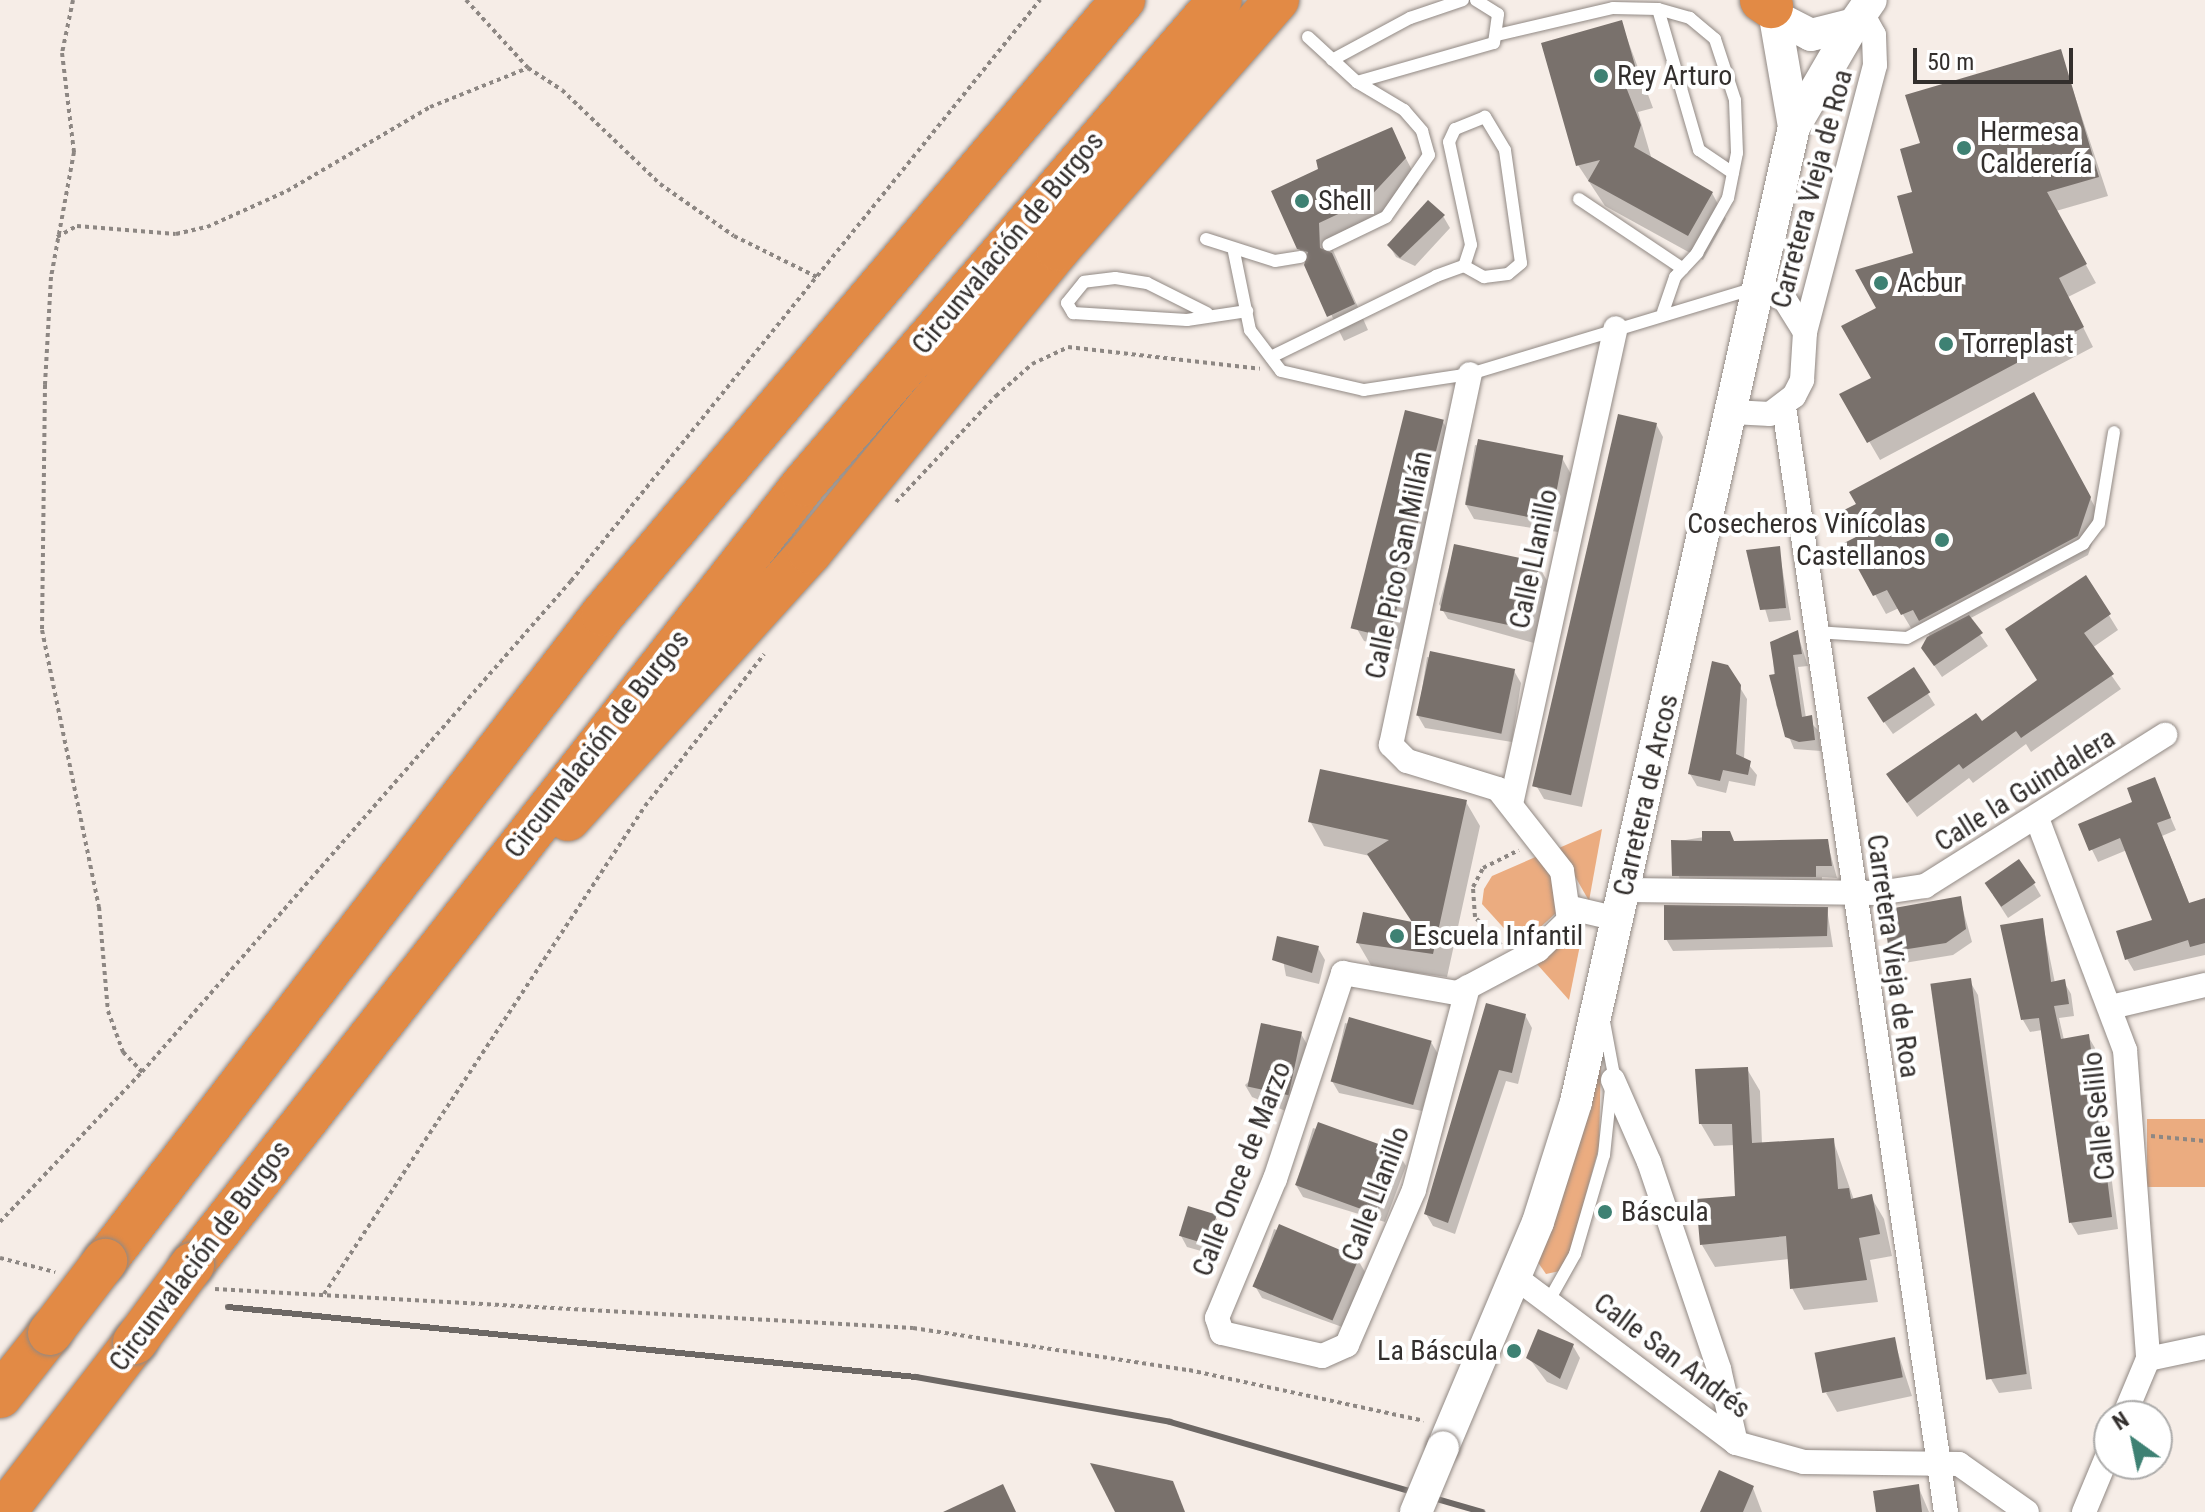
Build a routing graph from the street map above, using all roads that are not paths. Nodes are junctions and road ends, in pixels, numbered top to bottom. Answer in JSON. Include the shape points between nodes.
{"nodes":[{"id":1,"x":1123,"y":0,"type":"edge"},
{"id":2,"x":1220,"y":0,"type":"edge"},
{"id":3,"x":1277,"y":0,"type":"edge"},
{"id":4,"x":1463,"y":0,"type":"edge"},
{"id":5,"x":1476,"y":0,"type":"edge"},
{"id":6,"x":1769,"y":4,"type":"edge"},
{"id":7,"x":1658,"y":9,"type":"junction"},
{"id":8,"x":1867,"y":9,"type":"edge"},
{"id":9,"x":1497,"y":35,"type":"junction"},
{"id":10,"x":1308,"y":37,"type":"dead end"},
{"id":11,"x":1332,"y":60,"type":"junction"},
{"id":12,"x":1357,"y":82,"type":"junction"},
{"id":13,"x":1794,"y":127,"type":"junction"},
{"id":14,"x":1733,"y":173,"type":"junction"},
{"id":15,"x":1579,"y":199,"type":"dead end"},
{"id":16,"x":1206,"y":239,"type":"dead end"},
{"id":17,"x":1328,"y":245,"type":"dead end"},
{"id":18,"x":1234,"y":252,"type":"junction"},
{"id":19,"x":1301,"y":257,"type":"dead end"},
{"id":20,"x":1464,"y":266,"type":"junction"},
{"id":21,"x":1683,"y":269,"type":"junction"},
{"id":22,"x":1760,"y":287,"type":"junction"},
{"id":23,"x":1247,"y":311,"type":"junction"},
{"id":24,"x":1663,"y":312,"type":"junction"},
{"id":25,"x":1207,"y":313,"type":"junction"},
{"id":26,"x":1616,"y":328,"type":"junction"},
{"id":27,"x":1805,"y":332,"type":"junction"},
{"id":28,"x":1271,"y":357,"type":"junction"},
{"id":29,"x":1470,"y":374,"type":"junction"},
{"id":30,"x":1784,"y":407,"type":"junction"},
{"id":31,"x":1732,"y":412,"type":"junction"},
{"id":32,"x":2114,"y":432,"type":"dead end"},
{"id":33,"x":1816,"y":632,"type":"junction"},
{"id":34,"x":2165,"y":735,"type":"dead end"},
{"id":35,"x":1511,"y":804,"type":"junction"},
{"id":36,"x":2038,"y":821,"type":"junction"},
{"id":37,"x":1855,"y":891,"type":"junction"},
{"id":38,"x":1622,"y":904,"type":"junction"},
{"id":39,"x":1571,"y":908,"type":"junction"},
{"id":40,"x":2205,"y":985,"type":"edge"},
{"id":41,"x":1468,"y":987,"type":"junction"},
{"id":42,"x":1599,"y":1001,"type":"junction"},
{"id":43,"x":396,"y":1002,"type":"junction"},
{"id":44,"x":2111,"y":1007,"type":"junction"},
{"id":45,"x":1613,"y":1080,"type":"junction"},
{"id":46,"x":1515,"y":1277,"type":"junction"},
{"id":47,"x":1548,"y":1302,"type":"junction"},
{"id":48,"x":1275,"y":1347,"type":"joint"},
{"id":49,"x":2205,"y":1347,"type":"edge"},
{"id":50,"x":2148,"y":1359,"type":"junction"},
{"id":51,"x":0,"y":1396,"type":"edge"},
{"id":52,"x":2131,"y":1400,"type":"edge"},
{"id":53,"x":1736,"y":1443,"type":"junction"},
{"id":54,"x":1938,"y":1460,"type":"junction"},
{"id":55,"x":2097,"y":1480,"type":"edge"},
{"id":56,"x":4,"y":1512,"type":"edge"},
{"id":57,"x":1416,"y":1512,"type":"edge"},
{"id":58,"x":1946,"y":1512,"type":"edge"},
{"id":59,"x":2027,"y":1512,"type":"edge"},
{"id":60,"x":2084,"y":1512,"type":"edge"}],
"edges":[{"from":1,"to":51,"type":"highway","bridge":true,"via":[[603,614],[84,1267],[50,1333]]},
{"from":2,"to":43,"type":"highway","name":"Circunvalación de Burgos","via":[[804,484]]},
{"from":3,"to":43,"type":"highway","via":[[1058,249],[810,552]]},
{"from":4,"to":11,"type":"lane","via":[[1410,18]]},
{"from":5,"to":9,"type":"lane","via":[[1498,14]]},
{"from":6,"to":8,"type":"street","via":[[1811,35]]},
{"from":6,"to":13,"type":"street"},
{"from":7,"to":9,"type":"lane","via":[[1590,11]]},
{"from":7,"to":14,"type":"lane","via":[[1699,150]]},
{"from":7,"to":14,"type":"lane","via":[[1700,23],[1725,62],[1735,100]]},
{"from":8,"to":13,"type":"street"},
{"from":8,"to":27,"type":"street","name":"Carretera Vieja de Roa","via":[[1875,65]]},
{"from":9,"to":12,"type":"lane","via":[[1477,52]]},
{"from":10,"to":11,"type":"lane"},
{"from":11,"to":12,"type":"lane"},
{"from":12,"to":17,"type":"lane","via":[[1404,110],[1422,131],[1429,155],[1386,217]]},
{"from":13,"to":22,"type":"street","name":"Carretera de Arcos"},
{"from":14,"to":21,"type":"lane","via":[[1712,229]]},
{"from":15,"to":21,"type":"lane"},
{"from":16,"to":18,"type":"lane"},
{"from":18,"to":19,"type":"lane","via":[[1275,261]]},
{"from":18,"to":23,"type":"lane"},
{"from":20,"to":20,"type":"lane","via":[[1484,277],[1508,274],[1521,263],[1505,150],[1485,117],[1455,129],[1449,142],[1471,245]]},
{"from":20,"to":28,"type":"lane"},
{"from":21,"to":24,"type":"lane"},
{"from":22,"to":24,"type":"lane"},
{"from":22,"to":27,"type":"street","name":"Carretera Vieja de Roa","via":[[1785,300]]},
{"from":22,"to":31,"type":"street","name":"Carretera de Arcos"},
{"from":23,"to":25,"type":"lane"},
{"from":23,"to":28,"type":"lane","via":[[1250,330]]},
{"from":24,"to":26,"type":"lane"},
{"from":25,"to":25,"type":"lane","via":[[1147,283],[1115,278],[1084,282],[1067,303],[1073,313],[1090,315],[1187,320]]},
{"from":26,"to":29,"type":"lane"},
{"from":26,"to":35,"type":"street","name":"Calle Llanillo"},
{"from":27,"to":30,"type":"street","name":"Carretera Vieja de Roa","via":[[1802,380]]},
{"from":28,"to":29,"type":"lane","via":[[1281,371],[1364,390]]},
{"from":29,"to":35,"type":"street","name":"Calle Pico San Millán","via":[[1391,745],[1407,761],[1479,778]]},
{"from":30,"to":31,"type":"street"},
{"from":30,"to":33,"type":"street","name":"Carretera Vieja de Roa"},
{"from":31,"to":38,"type":"street","name":"Carretera de Arcos"},
{"from":32,"to":33,"type":"lane","via":[[2099,523],[2083,544],[1907,638]]},
{"from":33,"to":37,"type":"street","name":"Carretera Vieja de Roa"},
{"from":34,"to":36,"type":"street","name":"Calle la Guindalera"},
{"from":35,"to":39,"type":"street","via":[[1562,871]]},
{"from":36,"to":37,"type":"street","name":"Calle la Guindalera","via":[[1925,886]]},
{"from":36,"to":44,"type":"street","name":"Calle Selillo"},
{"from":37,"to":38,"type":"street","name":"Calle la Guindalera"},
{"from":37,"to":54,"type":"street","name":"Carretera Vieja de Roa"},
{"from":38,"to":39,"type":"street","name":"Calle la Guindalera"},
{"from":38,"to":42,"type":"street","name":"Carretera de Arcos"},
{"from":39,"to":41,"type":"street","via":[[1556,937]]},
{"from":40,"to":44,"type":"street"},
{"from":41,"to":48,"type":"street","name":"Calle Llanillo","via":[[1414,1190],[1347,1345],[1335,1356]]},
{"from":41,"to":48,"type":"street","name":"Calle Once de Marzo","via":[[1447,994],[1343,973],[1280,1166],[1217,1318],[1222,1333]]},
{"from":42,"to":45,"type":"lane"},
{"from":42,"to":46,"type":"street","name":"Carretera de Arcos","via":[[1576,1102]]},
{"from":43,"to":56,"type":"highway","name":"Circunvalación de Burgos","bridge":true,"via":[[198,1276],[135,1342]]},
{"from":44,"to":50,"type":"street","name":"Calle Selillo","via":[[2125,1050]]},
{"from":45,"to":47,"type":"lane","via":[[1604,1155],[1575,1254]]},
{"from":45,"to":53,"type":"street","via":[[1624,1091],[1659,1192]]},
{"from":46,"to":47,"type":"street","name":"Calle San Andrés"},
{"from":46,"to":57,"type":"street","name":"Carretera de Arcos","bridge":true},
{"from":47,"to":53,"type":"street","name":"Calle San Andrés"},
{"from":49,"to":50,"type":"street"},
{"from":50,"to":52,"type":"street","name":"Calle Selillo"},
{"from":53,"to":54,"type":"street","name":"Calle San Andrés","via":[[1804,1462]]},
{"from":54,"to":58,"type":"street","name":"Carretera Vieja de Roa"},
{"from":54,"to":59,"type":"street","name":"Calle San Andrés","via":[[1981,1475]]},
{"from":55,"to":60,"type":"street"}]}
